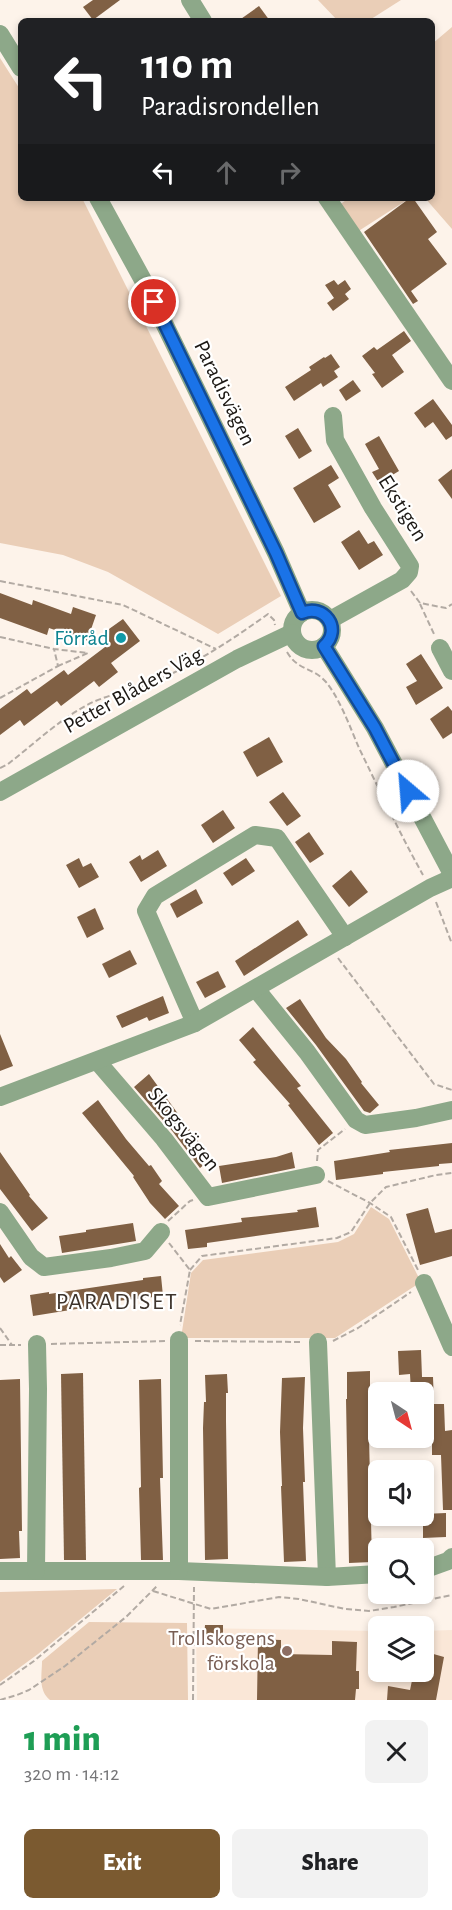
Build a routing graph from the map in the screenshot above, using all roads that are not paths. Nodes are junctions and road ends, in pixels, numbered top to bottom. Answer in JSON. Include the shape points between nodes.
{"nodes":[{"id":1,"x":190,"y":0,"type":"edge"},
{"id":2,"x":201,"y":18,"type":"edge"},
{"id":3,"x":0,"y":34,"type":"edge"},
{"id":4,"x":18,"y":63,"type":"edge"},
{"id":5,"x":100,"y":201,"type":"edge"},
{"id":6,"x":329,"y":201,"type":"edge"},
{"id":7,"x":452,"y":381,"type":"edge"},
{"id":8,"x":333,"y":417,"type":"dead end"},
{"id":9,"x":302,"y":613,"type":"junction"},
{"id":10,"x":330,"y":620,"type":"junction"},
{"id":11,"x":286,"y":636,"type":"junction"},
{"id":12,"x":324,"y":646,"type":"junction"},
{"id":13,"x":440,"y":648,"type":"road end"},
{"id":14,"x":452,"y":671,"type":"edge"},
{"id":15,"x":0,"y":792,"type":"edge"},
{"id":16,"x":452,"y":876,"type":"edge"},
{"id":17,"x":337,"y":942,"type":"junction"},
{"id":18,"x":256,"y":988,"type":"junction"},
{"id":19,"x":195,"y":1023,"type":"junction"},
{"id":20,"x":97,"y":1061,"type":"junction"},
{"id":21,"x":0,"y":1097,"type":"edge"},
{"id":22,"x":452,"y":1110,"type":"edge"},
{"id":23,"x":316,"y":1175,"type":"road end"},
{"id":24,"x":0,"y":1212,"type":"edge"},
{"id":25,"x":161,"y":1232,"type":"road end"},
{"id":26,"x":424,"y":1283,"type":"road end"},
{"id":27,"x":179,"y":1340,"type":"road end"},
{"id":28,"x":318,"y":1342,"type":"road end"},
{"id":29,"x":37,"y":1344,"type":"road end"},
{"id":30,"x":452,"y":1347,"type":"edge"},
{"id":31,"x":452,"y":1557,"type":"edge"},
{"id":32,"x":434,"y":1566,"type":"edge"},
{"id":33,"x":0,"y":1571,"type":"edge"},
{"id":34,"x":36,"y":1571,"type":"junction"},
{"id":35,"x":182,"y":1571,"type":"junction"},
{"id":36,"x":368,"y":1575,"type":"edge"},
{"id":37,"x":327,"y":1577,"type":"junction"}],
"edges":[{"from":1,"to":2,"type":"street"},
{"from":3,"to":4,"type":"street"},
{"from":5,"to":9,"type":"street","name":"Paradisvägen","via":[[149,292]]},
{"from":6,"to":7,"type":"street"},
{"from":8,"to":10,"type":"street","name":"Ekstigen","via":[[335,440],[410,572]]},
{"from":9,"to":10,"type":"street","via":[[314,610]]},
{"from":9,"to":11,"type":"street"},
{"from":10,"to":12,"type":"street","via":[[333,631]]},
{"from":11,"to":12,"type":"street","via":[[311,651]]},
{"from":11,"to":15,"type":"street","name":"Petter Blåders Väg","via":[[237,658]]},
{"from":12,"to":16,"type":"street","via":[[375,728]]},
{"from":13,"to":14,"type":"street"},
{"from":16,"to":17,"type":"street"},
{"from":17,"to":18,"type":"street"},
{"from":17,"to":19,"type":"street","via":[[277,838],[255,835],[155,896],[146,911]]},
{"from":18,"to":19,"type":"street"},
{"from":18,"to":22,"type":"street","via":[[356,1120],[365,1125]]},
{"from":19,"to":20,"type":"street"},
{"from":20,"to":21,"type":"street"},
{"from":20,"to":23,"type":"street","name":"Skogsvägen","via":[[208,1197]]},
{"from":24,"to":25,"type":"street","via":[[31,1257],[44,1267],[145,1251]]},
{"from":26,"to":30,"type":"street"},
{"from":27,"to":35,"type":"street"},
{"from":28,"to":37,"type":"street"},
{"from":29,"to":34,"type":"street"},
{"from":31,"to":32,"type":"street"},
{"from":33,"to":34,"type":"street"},
{"from":34,"to":35,"type":"street"},
{"from":35,"to":37,"type":"street"},
{"from":36,"to":37,"type":"street"}]}
